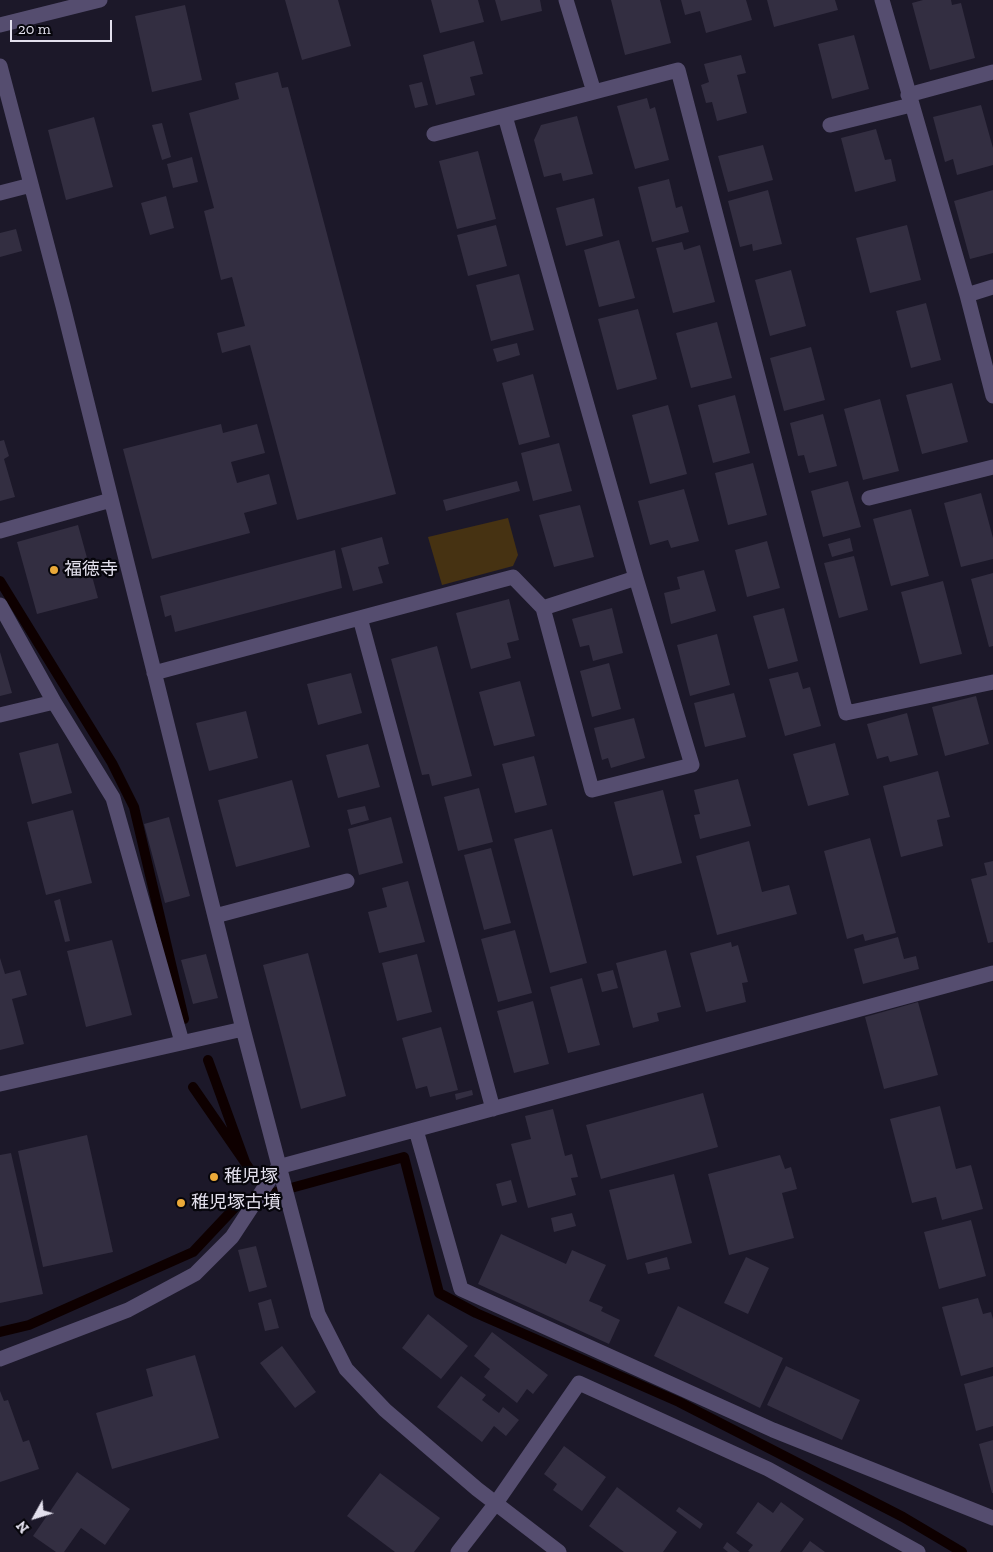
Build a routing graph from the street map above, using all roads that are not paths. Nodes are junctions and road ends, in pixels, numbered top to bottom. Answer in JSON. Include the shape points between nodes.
{"nodes":[{"id":1,"x":100,"y":0,"type":"edge"},
{"id":2,"x":566,"y":0,"type":"edge"},
{"id":3,"x":882,"y":0,"type":"edge"},
{"id":4,"x":0,"y":25,"type":"edge"},
{"id":5,"x":0,"y":66,"type":"edge"},
{"id":6,"x":993,"y":72,"type":"edge"},
{"id":7,"x":594,"y":92,"type":"junction"},
{"id":8,"x":909,"y":100,"type":"junction"},
{"id":9,"x":505,"y":116,"type":"junction"},
{"id":10,"x":830,"y":125,"type":"dead end"},
{"id":11,"x":434,"y":134,"type":"dead end"},
{"id":12,"x":31,"y":185,"type":"junction"},
{"id":13,"x":0,"y":194,"type":"edge"},
{"id":14,"x":993,"y":287,"type":"edge"},
{"id":15,"x":967,"y":294,"type":"junction"},
{"id":16,"x":993,"y":396,"type":"edge"},
{"id":17,"x":993,"y":467,"type":"edge"},
{"id":18,"x":869,"y":498,"type":"dead end"},
{"id":19,"x":111,"y":500,"type":"junction"},
{"id":20,"x":0,"y":531,"type":"edge"},
{"id":21,"x":636,"y":578,"type":"junction"},
{"id":22,"x":0,"y":605,"type":"edge"},
{"id":23,"x":543,"y":608,"type":"junction"},
{"id":24,"x":360,"y":618,"type":"junction"},
{"id":25,"x":154,"y":673,"type":"junction"},
{"id":26,"x":993,"y":682,"type":"edge"},
{"id":27,"x":54,"y":702,"type":"junction"},
{"id":28,"x":0,"y":715,"type":"edge"},
{"id":29,"x":347,"y":881,"type":"dead end"},
{"id":30,"x":214,"y":916,"type":"junction"},
{"id":31,"x":993,"y":973,"type":"edge"},
{"id":32,"x":243,"y":1029,"type":"junction"},
{"id":33,"x":182,"y":1042,"type":"junction"},
{"id":34,"x":0,"y":1084,"type":"edge"},
{"id":35,"x":493,"y":1108,"type":"junction"},
{"id":36,"x":416,"y":1130,"type":"junction"},
{"id":37,"x":278,"y":1167,"type":"junction"},
{"id":38,"x":0,"y":1359,"type":"edge"},
{"id":39,"x":496,"y":1503,"type":"junction"},
{"id":40,"x":993,"y":1518,"type":"edge"},
{"id":41,"x":458,"y":1552,"type":"edge"},
{"id":42,"x":559,"y":1552,"type":"edge"},
{"id":43,"x":918,"y":1552,"type":"edge"}],
"edges":[{"from":1,"to":4,"type":"street"},
{"from":2,"to":7,"type":"street"},
{"from":3,"to":8,"type":"street"},
{"from":5,"to":12,"type":"street"},
{"from":6,"to":8,"type":"street"},
{"from":7,"to":9,"type":"street"},
{"from":7,"to":26,"type":"street","via":[[678,70],[846,713]]},
{"from":8,"to":10,"type":"street"},
{"from":8,"to":15,"type":"street"},
{"from":9,"to":11,"type":"street"},
{"from":9,"to":21,"type":"street"},
{"from":12,"to":13,"type":"street"},
{"from":12,"to":19,"type":"street"},
{"from":14,"to":15,"type":"street"},
{"from":15,"to":16,"type":"street"},
{"from":17,"to":18,"type":"street"},
{"from":19,"to":20,"type":"street"},
{"from":19,"to":25,"type":"street"},
{"from":21,"to":23,"type":"street"},
{"from":21,"to":23,"type":"street","via":[[692,765],[592,790]]},
{"from":22,"to":27,"type":"street"},
{"from":23,"to":24,"type":"street","via":[[513,577]]},
{"from":24,"to":25,"type":"street"},
{"from":24,"to":35,"type":"street"},
{"from":25,"to":30,"type":"street"},
{"from":27,"to":28,"type":"street"},
{"from":27,"to":33,"type":"street","via":[[113,798]]},
{"from":29,"to":30,"type":"street"},
{"from":30,"to":32,"type":"street"},
{"from":31,"to":35,"type":"street"},
{"from":32,"to":33,"type":"street"},
{"from":32,"to":37,"type":"street"},
{"from":33,"to":34,"type":"street"},
{"from":35,"to":36,"type":"street"},
{"from":36,"to":37,"type":"street"},
{"from":36,"to":40,"type":"street","via":[[461,1289],[774,1430]]},
{"from":37,"to":38,"type":"street","via":[[232,1237],[195,1274],[128,1310]]},
{"from":37,"to":39,"type":"street","via":[[318,1314],[346,1369],[384,1410]]},
{"from":39,"to":41,"type":"street"},
{"from":39,"to":42,"type":"street"},
{"from":39,"to":43,"type":"street","via":[[579,1383],[768,1468]]}]}
